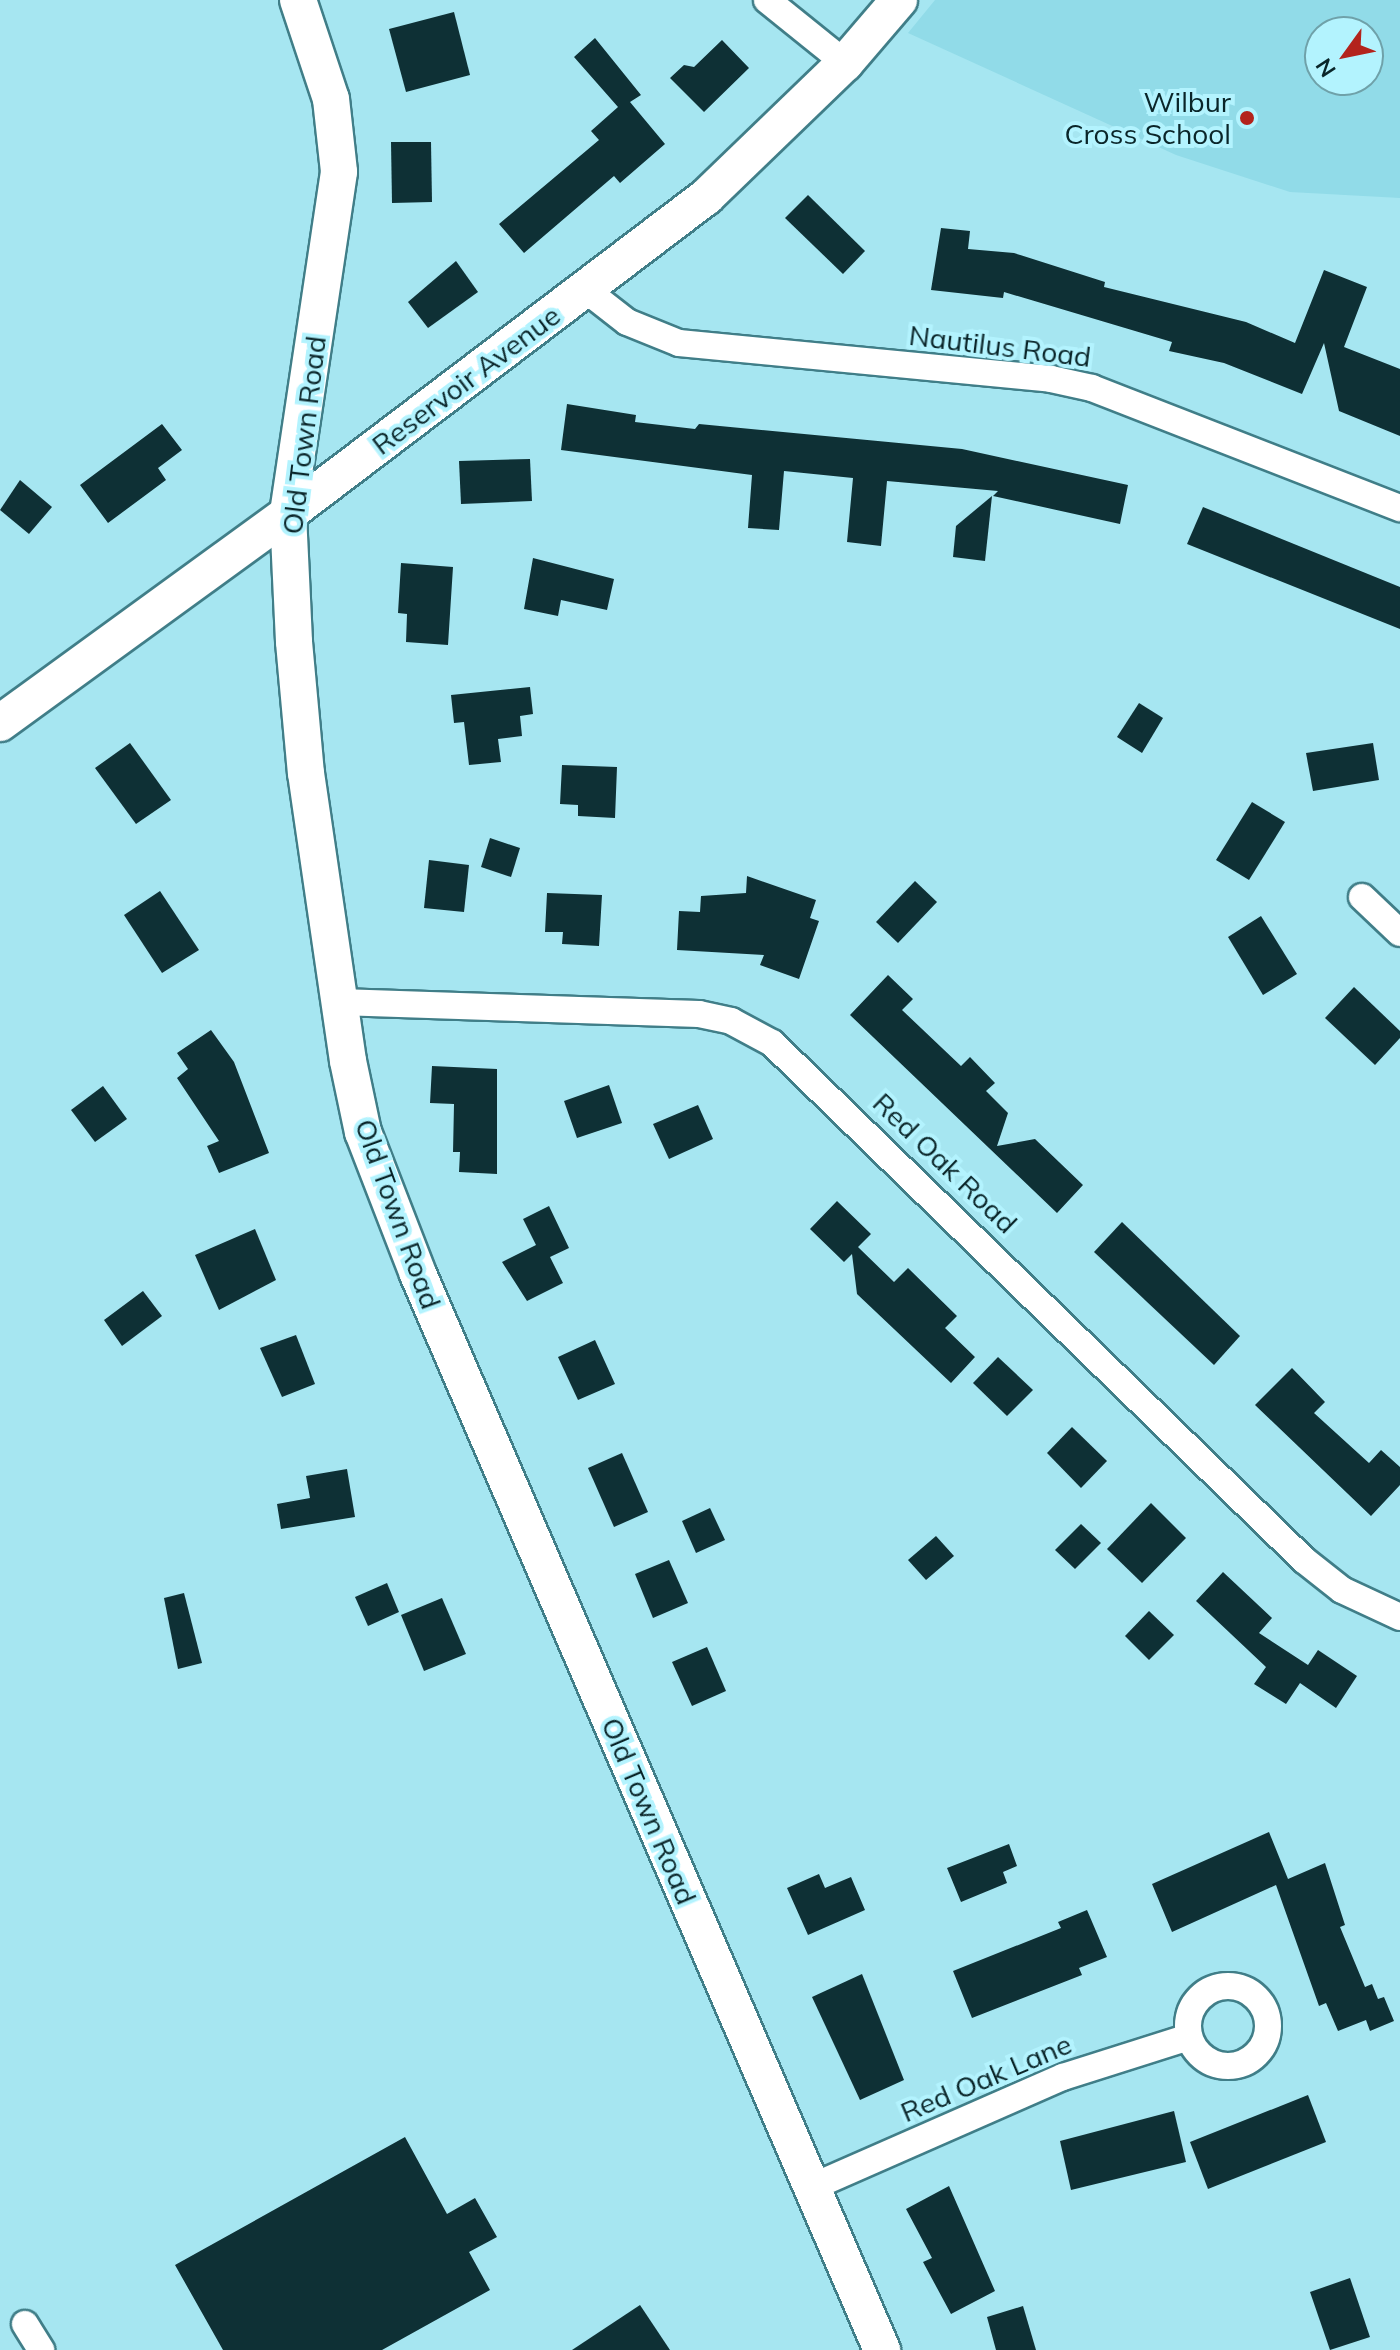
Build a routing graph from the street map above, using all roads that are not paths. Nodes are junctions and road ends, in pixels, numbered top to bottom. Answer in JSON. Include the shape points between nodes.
{"nodes":[{"id":1,"x":298,"y":0,"type":"edge"},
{"id":2,"x":767,"y":0,"type":"edge"},
{"id":3,"x":899,"y":0,"type":"edge"},
{"id":4,"x":845,"y":63,"type":"junction"},
{"id":5,"x":586,"y":290,"type":"junction"},
{"id":6,"x":1400,"y":508,"type":"edge"},
{"id":7,"x":288,"y":514,"type":"junction"},
{"id":8,"x":0,"y":723,"type":"edge"},
{"id":9,"x":1362,"y":897,"type":"dead end"},
{"id":10,"x":1400,"y":933,"type":"edge"},
{"id":11,"x":339,"y":1002,"type":"junction"},
{"id":12,"x":1400,"y":1617,"type":"edge"},
{"id":13,"x":1189,"y":2037,"type":"dead end"},
{"id":14,"x":812,"y":2187,"type":"junction"},
{"id":15,"x":25,"y":2324,"type":"dead end"},
{"id":16,"x":41,"y":2350,"type":"edge"},
{"id":17,"x":882,"y":2350,"type":"edge"}],
"edges":[{"from":1,"to":7,"type":"main road","name":"Old Town Road","via":[[331,99],[339,172]]},
{"from":2,"to":4,"type":"street"},
{"from":3,"to":4,"type":"main road","name":"Reservoir Avenue"},
{"from":4,"to":5,"type":"main road","name":"Reservoir Avenue","via":[[706,197]]},
{"from":5,"to":6,"type":"street","name":"Nautilus Road","via":[[627,322],[679,343],[1051,379],[1092,388]]},
{"from":5,"to":7,"type":"main road","name":"Reservoir Avenue"},
{"from":7,"to":8,"type":"main road","name":"Reservoir Avenue"},
{"from":7,"to":11,"type":"main road","name":"Old Town Road","via":[[306,773]]},
{"from":9,"to":10,"type":"street"},
{"from":11,"to":12,"type":"street","name":"Red Oak Road","via":[[699,1014],[731,1021],[772,1043],[1304,1560],[1342,1590]]},
{"from":11,"to":14,"type":"main road","name":"Old Town Road","via":[[363,1132],[418,1274]]},
{"from":13,"to":14,"type":"street","name":"Red Oak Lane","via":[[1063,2077]]},
{"from":14,"to":17,"type":"main road","name":"Old Town Road"},
{"from":15,"to":16,"type":"street"}]}
